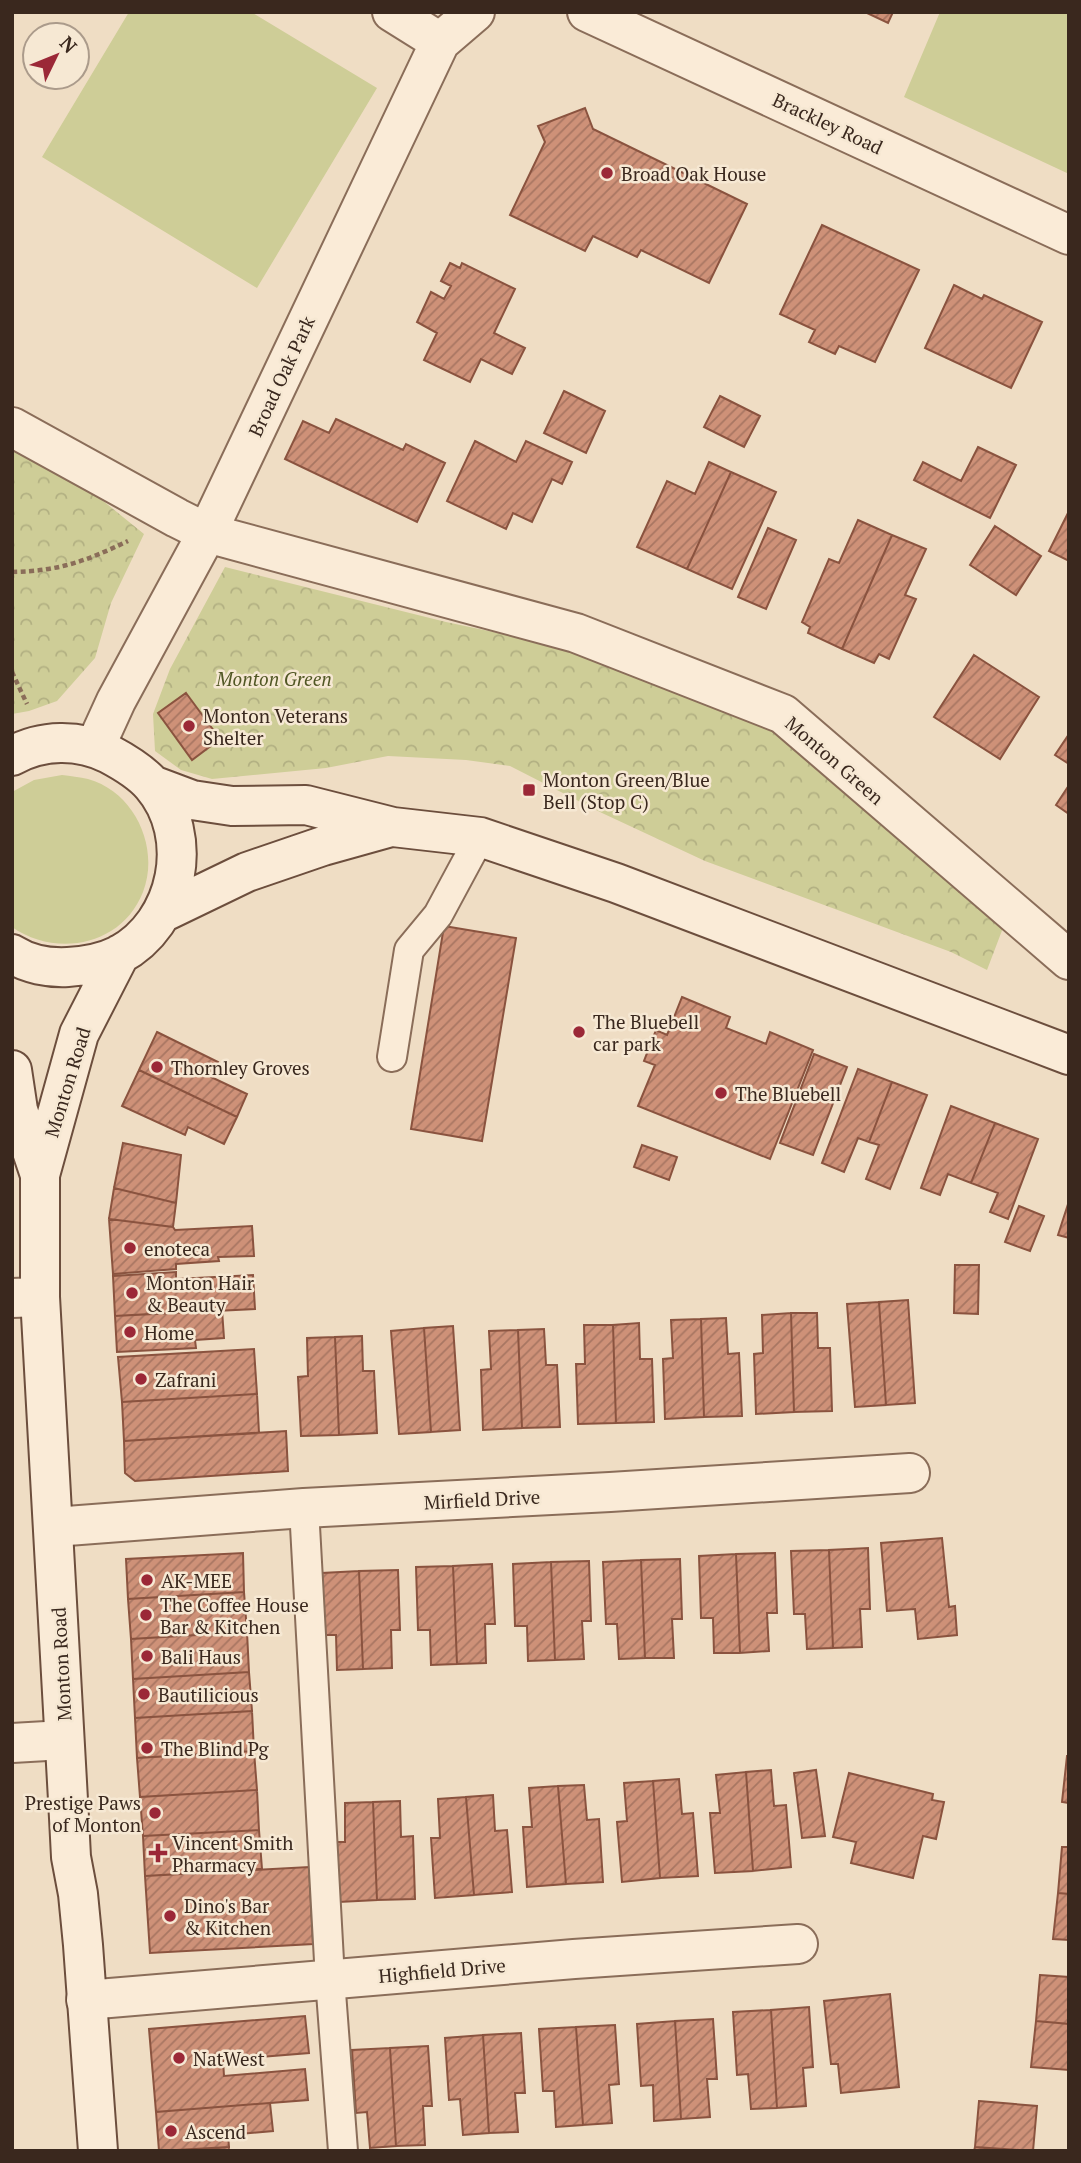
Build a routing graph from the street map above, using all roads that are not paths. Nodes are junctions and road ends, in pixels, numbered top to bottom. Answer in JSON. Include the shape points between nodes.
{"nodes":[{"id":1,"x":392,"y":12,"type":"edge"},
{"id":2,"x":475,"y":12,"type":"edge"},
{"id":3,"x":587,"y":12,"type":"edge"},
{"id":4,"x":440,"y":42,"type":"junction"},
{"id":5,"x":1069,"y":235,"type":"edge"},
{"id":6,"x":12,"y":427,"type":"edge"},
{"id":7,"x":192,"y":525,"type":"junction"},
{"id":8,"x":95,"y":747,"type":"junction"},
{"id":9,"x":12,"y":756,"type":"edge"},
{"id":10,"x":152,"y":785,"type":"junction"},
{"id":11,"x":393,"y":827,"type":"junction"},
{"id":12,"x":480,"y":837,"type":"junction"},
{"id":13,"x":162,"y":913,"type":"junction"},
{"id":14,"x":12,"y":954,"type":"edge"},
{"id":15,"x":120,"y":954,"type":"junction"},
{"id":16,"x":1069,"y":960,"type":"edge"},
{"id":17,"x":1069,"y":1055,"type":"edge"},
{"id":18,"x":392,"y":1057,"type":"dead end"},
{"id":19,"x":12,"y":1070,"type":"edge"},
{"id":20,"x":40,"y":1175,"type":"junction"},
{"id":21,"x":26,"y":1298,"type":"edge"},
{"id":22,"x":910,"y":1473,"type":"dead end"},
{"id":23,"x":304,"y":1508,"type":"junction"},
{"id":24,"x":54,"y":1527,"type":"junction"},
{"id":25,"x":64,"y":1741,"type":"junction"},
{"id":26,"x":12,"y":1743,"type":"edge"},
{"id":27,"x":799,"y":1944,"type":"dead end"},
{"id":28,"x":330,"y":1979,"type":"junction"},
{"id":29,"x":86,"y":2000,"type":"junction"},
{"id":30,"x":98,"y":2151,"type":"edge"},
{"id":31,"x":343,"y":2151,"type":"edge"}],
"edges":[{"from":1,"to":4,"type":"street"},
{"from":2,"to":4,"type":"street","name":"Broad Oak Park"},
{"from":3,"to":5,"type":"street","name":"Brackley Road"},
{"from":4,"to":7,"type":"street","name":"Broad Oak Park"},
{"from":6,"to":7,"type":"street","name":"Monton Green"},
{"from":7,"to":8,"type":"street","name":"Broad Oak Park"},
{"from":7,"to":16,"type":"street","name":"Monton Green","via":[[576,633],[783,714]]},
{"from":8,"to":9,"type":"street","via":[[52,743],[25,748]]},
{"from":8,"to":10,"type":"street","via":[[130,766]]},
{"from":10,"to":11,"type":"street","via":[[192,800],[232,806],[306,806]]},
{"from":10,"to":13,"type":"street","via":[[168,809],[177,844],[175,880]]},
{"from":11,"to":12,"type":"street"},
{"from":11,"to":13,"type":"street","via":[[247,872]]},
{"from":12,"to":17,"type":"street","via":[[616,883]]},
{"from":12,"to":18,"type":"lane","via":[[438,915],[410,950]]},
{"from":13,"to":15,"type":"street","via":[[144,936]]},
{"from":14,"to":15,"type":"street","via":[[55,968],[89,966]]},
{"from":15,"to":20,"type":"street","name":"Monton Road","via":[[79,1034]]},
{"from":19,"to":20,"type":"street","name":"Monton Road","via":[[18,1110]]},
{"from":20,"to":21,"type":"street","name":"Monton Road"},
{"from":21,"to":24,"type":"street","name":"Monton Road"},
{"from":22,"to":23,"type":"street","name":"Mirfield Drive"},
{"from":23,"to":24,"type":"street","name":"Mirfield Drive"},
{"from":23,"to":28,"type":"lane"},
{"from":24,"to":25,"type":"street","name":"Monton Road"},
{"from":25,"to":26,"type":"street"},
{"from":25,"to":29,"type":"street","name":"Monton Road"},
{"from":27,"to":28,"type":"street","name":"Highfield Drive"},
{"from":28,"to":29,"type":"street","name":"Highfield Drive"},
{"from":28,"to":31,"type":"lane"},
{"from":29,"to":30,"type":"street","name":"Monton Road"}]}
